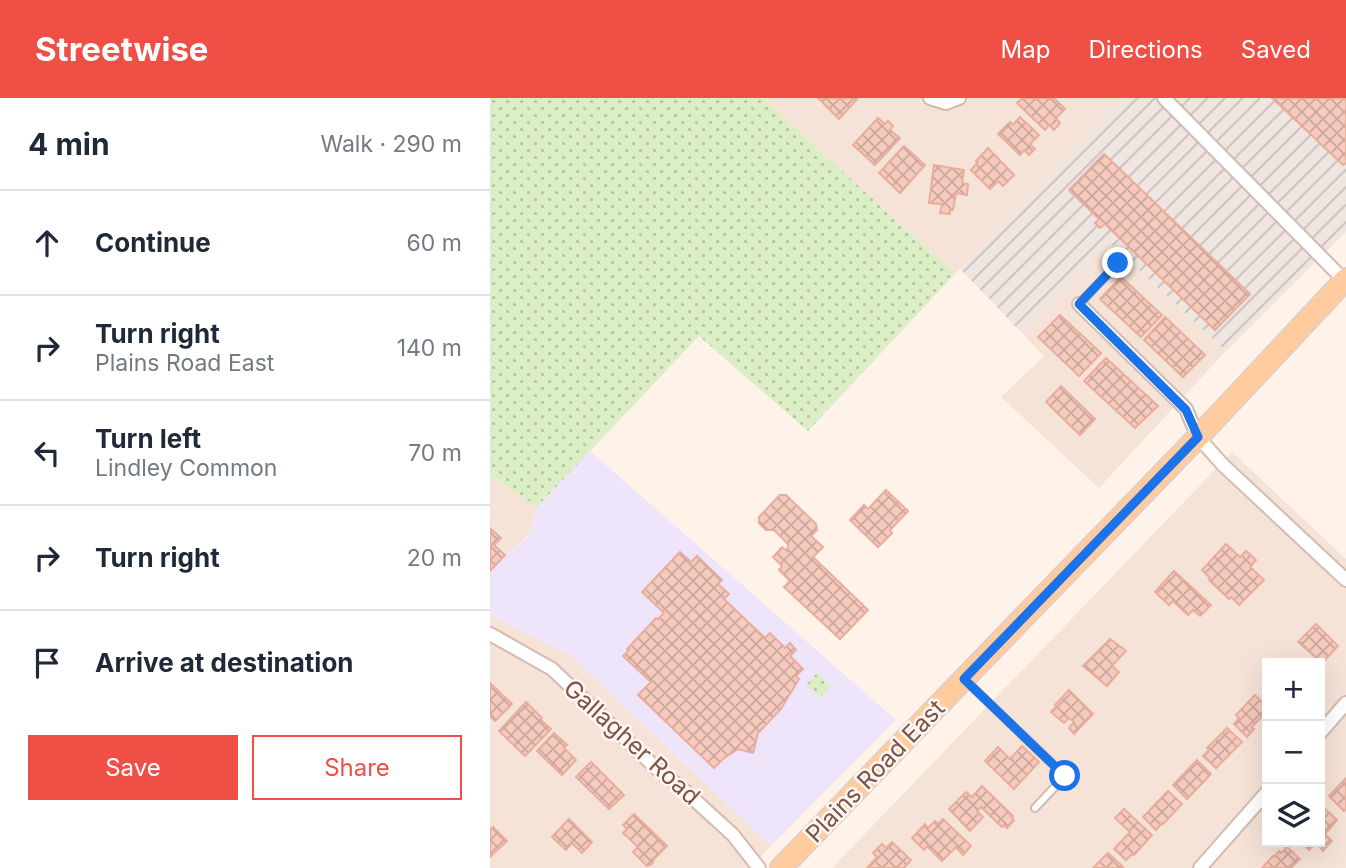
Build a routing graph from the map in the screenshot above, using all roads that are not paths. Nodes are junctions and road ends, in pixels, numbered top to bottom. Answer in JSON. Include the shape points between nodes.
{"nodes":[{"id":1,"x":930,"y":98,"type":"edge"},
{"id":2,"x":959,"y":98,"type":"edge"},
{"id":3,"x":1164,"y":98,"type":"edge"},
{"id":4,"x":1118,"y":263,"type":"dead end"},
{"id":5,"x":1345,"y":280,"type":"edge"},
{"id":6,"x":1079,"y":304,"type":"joint"},
{"id":7,"x":1198,"y":437,"type":"junction"},
{"id":8,"x":1346,"y":580,"type":"edge"},
{"id":9,"x":490,"y":634,"type":"edge"},
{"id":10,"x":964,"y":679,"type":"junction"},
{"id":11,"x":1346,"y":703,"type":"edge"},
{"id":12,"x":1325,"y":727,"type":"edge"},
{"id":13,"x":1262,"y":798,"type":"edge"},
{"id":14,"x":1035,"y":808,"type":"dead end"},
{"id":15,"x":759,"y":868,"type":"edge"},
{"id":16,"x":781,"y":868,"type":"edge"},
{"id":17,"x":1199,"y":868,"type":"edge"}],
"edges":[{"from":1,"to":2,"type":"street","via":[[946,103]]},
{"from":3,"to":5,"type":"street"},
{"from":4,"to":6,"type":"lane"},
{"from":5,"to":7,"type":"main road","name":"Plains Road East"},
{"from":6,"to":7,"type":"street","via":[[1186,410]]},
{"from":7,"to":8,"type":"street"},
{"from":7,"to":10,"type":"main road","name":"Plains Road East"},
{"from":9,"to":15,"type":"street","name":"Gallagher Road","via":[[552,669],[733,835]]},
{"from":10,"to":14,"type":"lane","via":[[1065,776]]},
{"from":10,"to":16,"type":"main road","name":"Plains Road East"},
{"from":11,"to":12,"type":"street"},
{"from":13,"to":17,"type":"street"}]}
